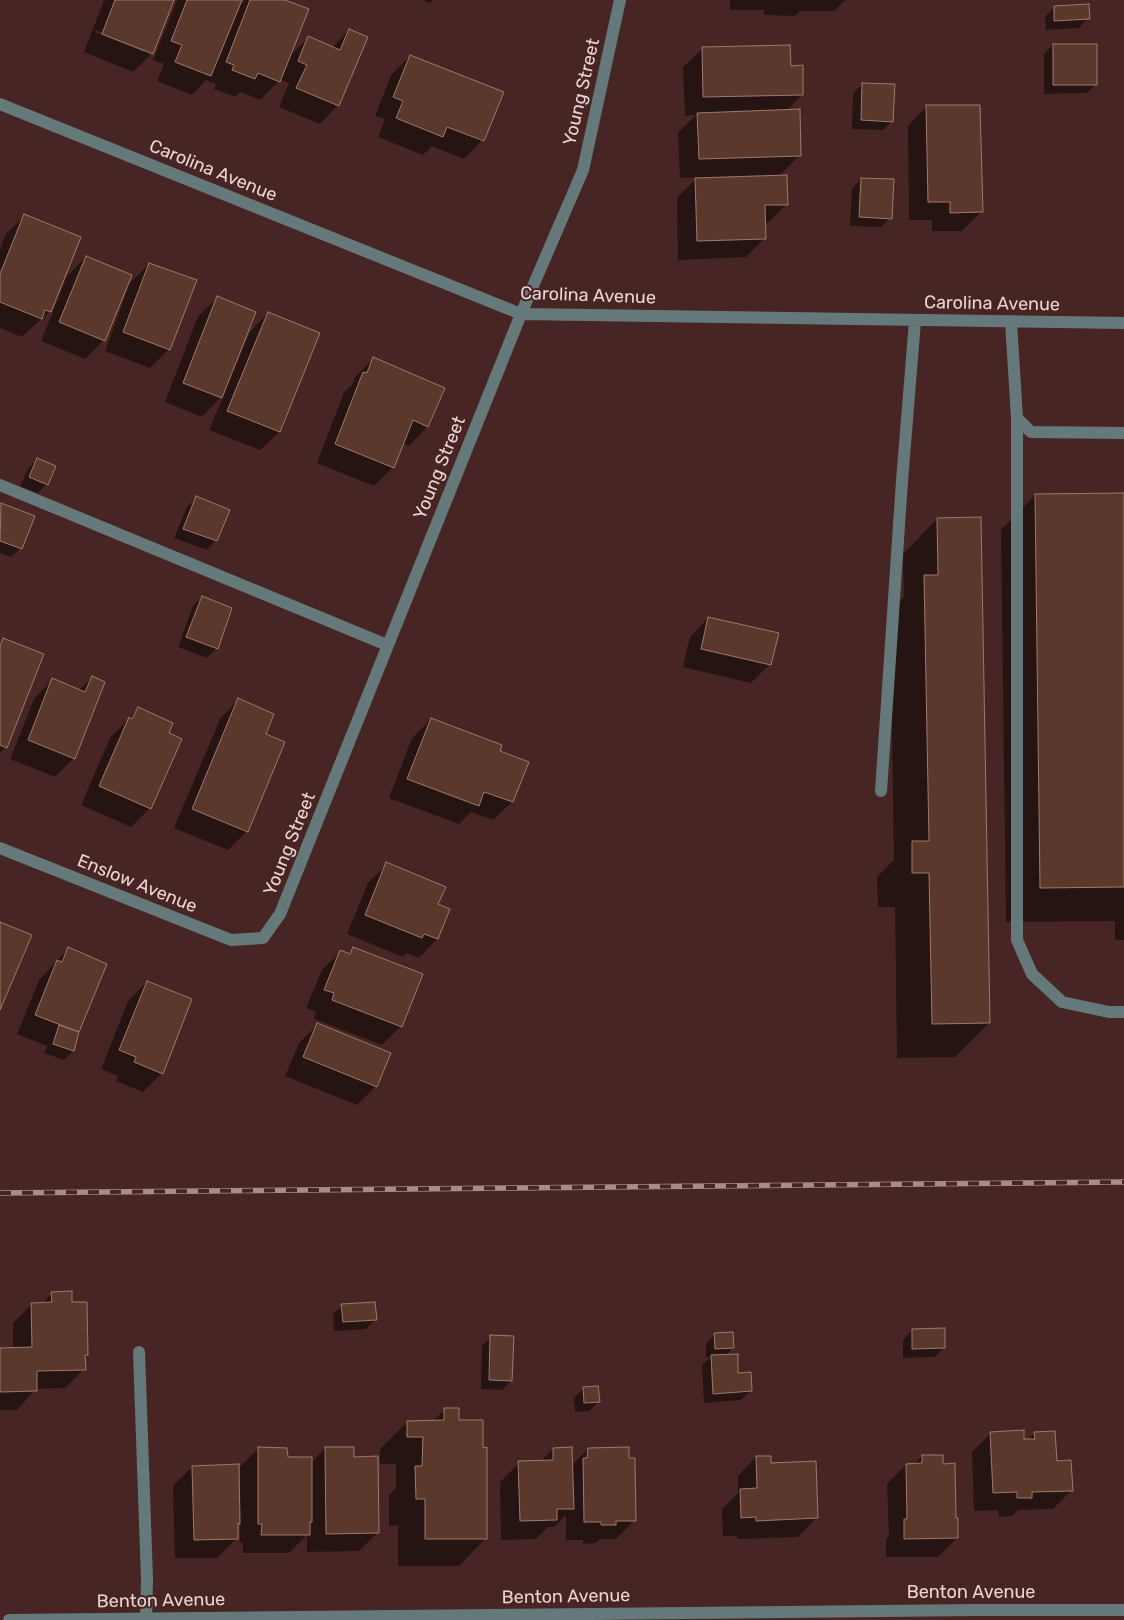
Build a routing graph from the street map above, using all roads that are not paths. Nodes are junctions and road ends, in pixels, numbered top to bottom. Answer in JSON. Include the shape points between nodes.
{"nodes":[{"id":1,"x":620,"y":0,"type":"edge"},
{"id":2,"x":0,"y":104,"type":"edge"},
{"id":3,"x":521,"y":314,"type":"junction"},
{"id":4,"x":915,"y":321,"type":"junction"},
{"id":5,"x":1011,"y":322,"type":"junction"},
{"id":6,"x":1124,"y":323,"type":"edge"},
{"id":7,"x":1017,"y":418,"type":"junction"},
{"id":8,"x":1124,"y":433,"type":"edge"},
{"id":9,"x":0,"y":485,"type":"edge"},
{"id":10,"x":387,"y":645,"type":"junction"},
{"id":11,"x":881,"y":792,"type":"dead end"},
{"id":12,"x":0,"y":848,"type":"edge"},
{"id":13,"x":263,"y":938,"type":"joint"},
{"id":14,"x":1124,"y":1012,"type":"edge"},
{"id":15,"x":140,"y":1352,"type":"dead end"},
{"id":16,"x":1124,"y":1610,"type":"edge"},
{"id":17,"x":146,"y":1619,"type":"edge"},
{"id":18,"x":9,"y":1620,"type":"edge"}],
"edges":[{"from":1,"to":3,"type":"street","name":"Young Street","via":[[583,170]]},
{"from":2,"to":3,"type":"street","name":"Carolina Avenue"},
{"from":3,"to":4,"type":"street","name":"Carolina Avenue"},
{"from":3,"to":10,"type":"street","name":"Young Street"},
{"from":4,"to":5,"type":"street","name":"Carolina Avenue"},
{"from":4,"to":11,"type":"street"},
{"from":5,"to":6,"type":"street","name":"Carolina Avenue"},
{"from":5,"to":7,"type":"street"},
{"from":7,"to":8,"type":"street","via":[[1031,432]]},
{"from":7,"to":14,"type":"street","via":[[1017,940],[1032,974],[1062,1002]]},
{"from":9,"to":10,"type":"street"},
{"from":10,"to":13,"type":"street","name":"Young Street","via":[[280,914]]},
{"from":12,"to":13,"type":"street","name":"Enslow Avenue","via":[[232,940]]},
{"from":15,"to":17,"type":"street"},
{"from":16,"to":17,"type":"street","name":"Benton Avenue"},
{"from":17,"to":18,"type":"street","name":"Benton Avenue"}]}
